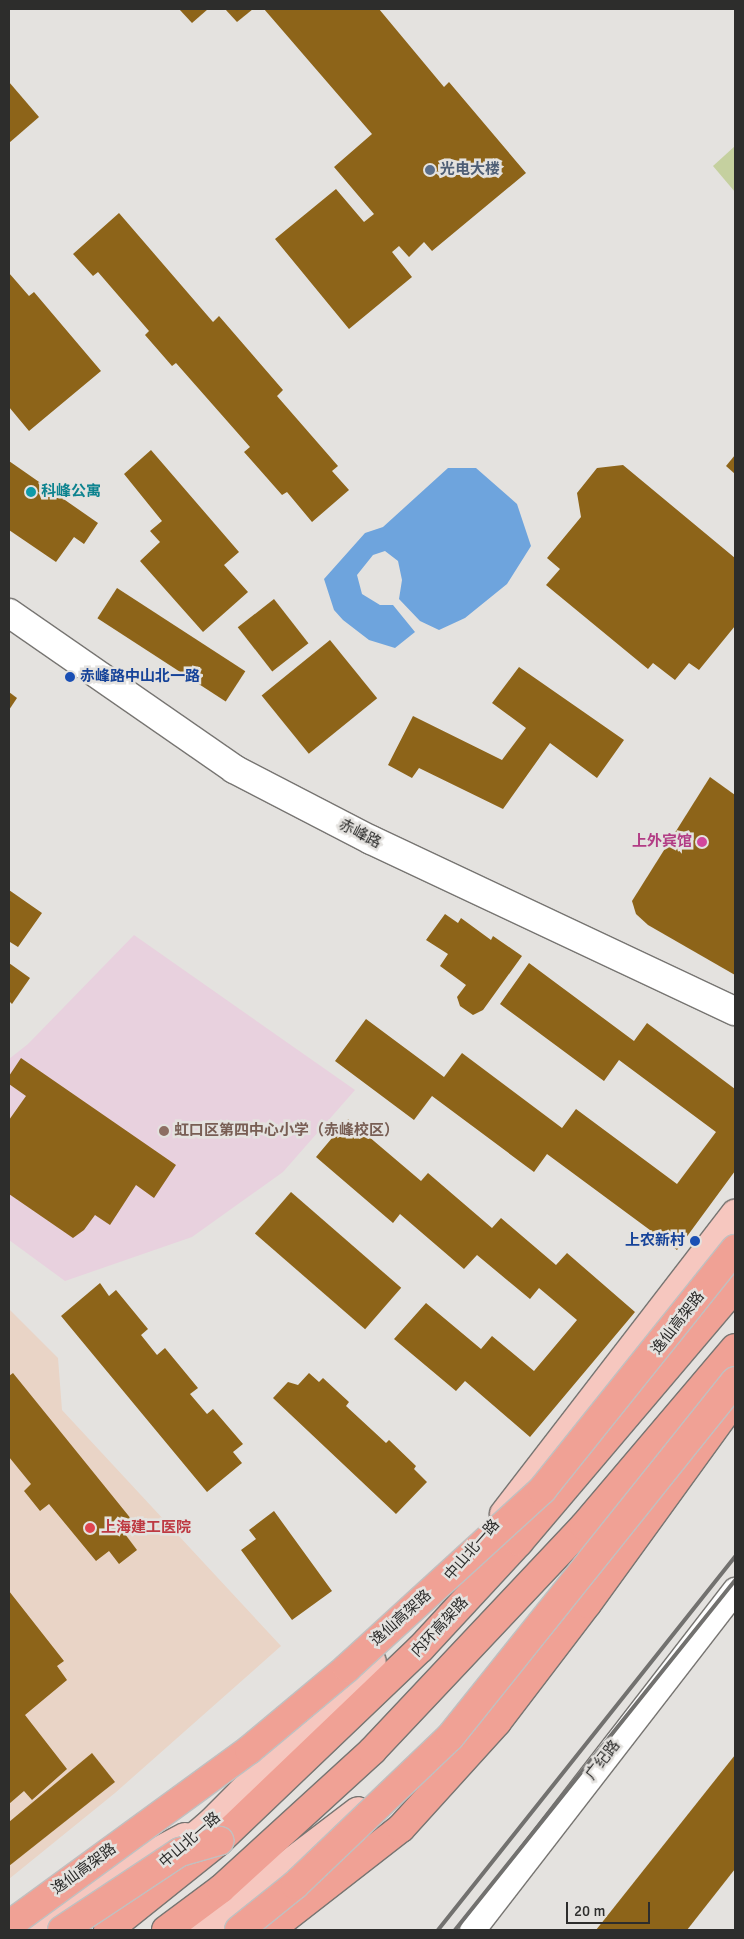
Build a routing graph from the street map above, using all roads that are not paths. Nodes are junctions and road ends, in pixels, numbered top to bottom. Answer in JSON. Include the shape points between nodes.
{"nodes":[{"id":1,"x":9,"y":613,"type":"edge"},
{"id":2,"x":735,"y":1011,"type":"edge"},
{"id":3,"x":735,"y":1214,"type":"edge"},
{"id":4,"x":735,"y":1249,"type":"edge"},
{"id":5,"x":735,"y":1287,"type":"edge"},
{"id":6,"x":735,"y":1348,"type":"edge"},
{"id":7,"x":735,"y":1381,"type":"edge"},
{"id":8,"x":735,"y":1385,"type":"edge"},
{"id":9,"x":735,"y":1400,"type":"edge"},
{"id":10,"x":735,"y":1590,"type":"edge"},
{"id":11,"x":215,"y":1832,"type":"junction"},
{"id":12,"x":9,"y":1924,"type":"edge"},
{"id":13,"x":38,"y":1930,"type":"edge"},
{"id":14,"x":62,"y":1930,"type":"edge"},
{"id":15,"x":80,"y":1930,"type":"edge"},
{"id":16,"x":108,"y":1930,"type":"edge"},
{"id":17,"x":166,"y":1930,"type":"edge"},
{"id":18,"x":202,"y":1930,"type":"edge"},
{"id":19,"x":239,"y":1930,"type":"edge"},
{"id":20,"x":270,"y":1930,"type":"edge"},
{"id":21,"x":472,"y":1930,"type":"edge"}],
"edges":[{"from":1,"to":2,"type":"street","name":"赤峰路","via":[[234,769],[397,853]]},
{"from":3,"to":11,"type":"main road","name":"中山北一路","via":[[536,1475],[470,1555]]},
{"from":4,"to":12,"type":"highway","name":"逸仙高架路","bridge":true,"via":[[674,1330],[542,1490],[347,1668],[249,1750]]},
{"from":5,"to":11,"type":"highway","name":"内环高架路","via":[[519,1542],[421,1648]]},
{"from":6,"to":17,"type":"highway","via":[[584,1526],[372,1751],[221,1889]]},
{"from":7,"to":19,"type":"highway","bridge":true,"via":[[450,1736],[295,1885]]},
{"from":8,"to":18,"type":"main road","via":[[588,1578],[395,1783]]},
{"from":9,"to":20,"type":"highway","via":[[588,1604],[497,1722],[401,1828]]},
{"from":10,"to":21,"type":"street","name":"广纪路"},
{"from":11,"to":13,"type":"main road","via":[[117,1873]]},
{"from":11,"to":14,"type":"highway","bridge":true},
{"from":11,"to":15,"type":"main road","name":"中山北一路"},
{"from":11,"to":16,"type":"highway","name":"内环高架路"}]}
